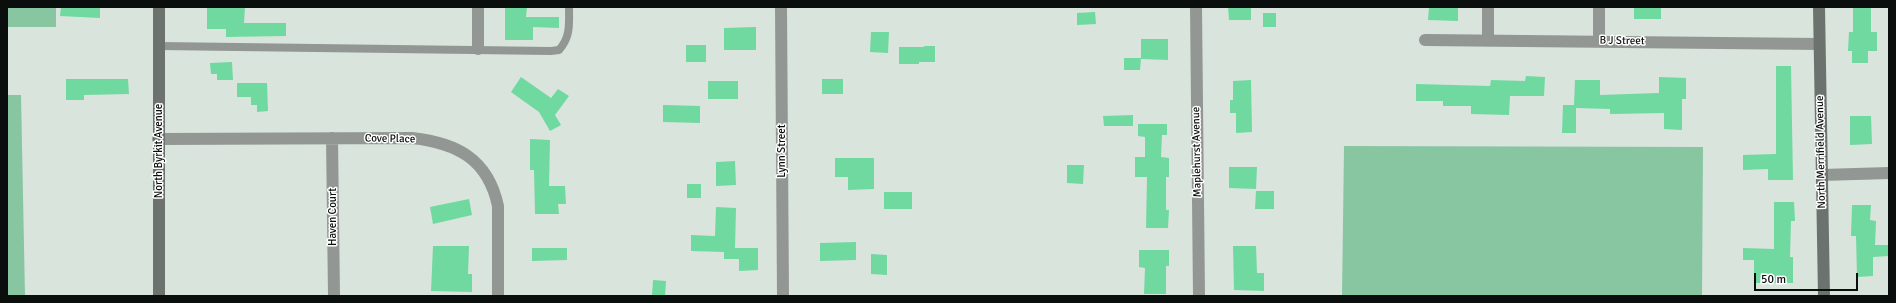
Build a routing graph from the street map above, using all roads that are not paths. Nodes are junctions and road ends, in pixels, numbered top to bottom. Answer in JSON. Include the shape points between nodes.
{"nodes":[{"id":1,"x":160,"y":7,"type":"edge"},
{"id":2,"x":478,"y":7,"type":"edge"},
{"id":3,"x":569,"y":7,"type":"edge"},
{"id":4,"x":781,"y":7,"type":"edge"},
{"id":5,"x":1196,"y":7,"type":"edge"},
{"id":6,"x":1488,"y":7,"type":"edge"},
{"id":7,"x":1599,"y":7,"type":"edge"},
{"id":8,"x":1819,"y":7,"type":"edge"},
{"id":9,"x":1425,"y":40,"type":"dead end"},
{"id":10,"x":1488,"y":40,"type":"junction"},
{"id":11,"x":1599,"y":41,"type":"junction"},
{"id":12,"x":1820,"y":44,"type":"junction"},
{"id":13,"x":159,"y":46,"type":"junction"},
{"id":14,"x":478,"y":50,"type":"junction"},
{"id":15,"x":332,"y":138,"type":"junction"},
{"id":16,"x":158,"y":139,"type":"junction"},
{"id":17,"x":1889,"y":173,"type":"edge"},
{"id":18,"x":1822,"y":175,"type":"junction"},
{"id":19,"x":159,"y":296,"type":"edge"},
{"id":20,"x":334,"y":296,"type":"edge"},
{"id":21,"x":498,"y":296,"type":"edge"},
{"id":22,"x":783,"y":296,"type":"edge"},
{"id":23,"x":1199,"y":296,"type":"edge"},
{"id":24,"x":1824,"y":296,"type":"edge"}],
"edges":[{"from":1,"to":13,"type":"street","name":"North Byrkit Avenue"},
{"from":2,"to":14,"type":"street"},
{"from":3,"to":14,"type":"lane","via":[[569,31],[565,43],[559,50]]},
{"from":4,"to":22,"type":"street","name":"Lynn Street"},
{"from":5,"to":23,"type":"street","name":"Maplehurst Avenue"},
{"from":6,"to":10,"type":"street"},
{"from":7,"to":11,"type":"street"},
{"from":8,"to":12,"type":"street","name":"North Merrifield Avenue"},
{"from":9,"to":10,"type":"street","name":"B J Street"},
{"from":10,"to":11,"type":"street","name":"B J Street"},
{"from":11,"to":12,"type":"street","name":"B J Street"},
{"from":12,"to":18,"type":"street","name":"North Merrifield Avenue"},
{"from":13,"to":14,"type":"lane"},
{"from":13,"to":16,"type":"street","name":"North Byrkit Avenue"},
{"from":15,"to":16,"type":"street","name":"Cove Place"},
{"from":15,"to":20,"type":"street","name":"Haven Court"},
{"from":15,"to":21,"type":"street","name":"Cove Place","via":[[428,140],[457,149],[477,163],[488,177],[498,206]]},
{"from":16,"to":19,"type":"street","name":"North Byrkit Avenue"},
{"from":17,"to":18,"type":"street"},
{"from":18,"to":24,"type":"street","name":"North Merrifield Avenue"}]}
